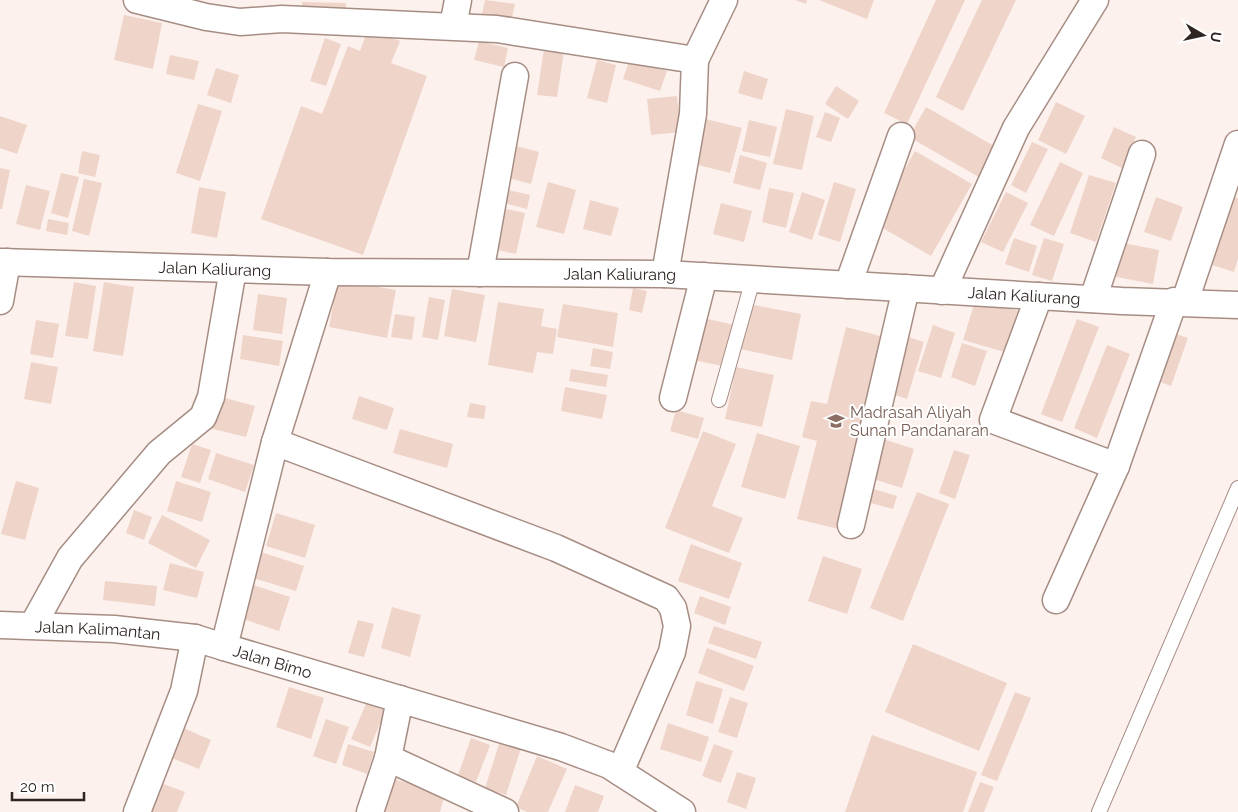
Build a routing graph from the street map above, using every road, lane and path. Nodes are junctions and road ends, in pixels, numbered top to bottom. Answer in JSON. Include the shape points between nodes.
{"nodes":[{"id":1,"x":137,"y":0,"type":"edge"},
{"id":2,"x":458,"y":0,"type":"edge"},
{"id":3,"x":724,"y":0,"type":"edge"},
{"id":4,"x":1095,"y":0,"type":"edge"},
{"id":5,"x":283,"y":9,"type":"edge"},
{"id":6,"x":452,"y":26,"type":"junction"},
{"id":7,"x":695,"y":60,"type":"junction"},
{"id":8,"x":515,"y":76,"type":"dead end"},
{"id":9,"x":901,"y":136,"type":"dead end"},
{"id":10,"x":1238,"y":144,"type":"edge"},
{"id":11,"x":1142,"y":154,"type":"dead end"},
{"id":12,"x":4,"y":262,"type":"edge"},
{"id":13,"x":233,"y":269,"type":"junction"},
{"id":14,"x":328,"y":272,"type":"junction"},
{"id":15,"x":480,"y":273,"type":"junction"},
{"id":16,"x":665,"y":274,"type":"junction"},
{"id":17,"x":704,"y":276,"type":"junction"},
{"id":18,"x":753,"y":279,"type":"junction"},
{"id":19,"x":848,"y":285,"type":"junction"},
{"id":20,"x":906,"y":288,"type":"junction"},
{"id":21,"x":942,"y":290,"type":"junction"},
{"id":22,"x":1038,"y":296,"type":"junction"},
{"id":23,"x":1093,"y":299,"type":"junction"},
{"id":24,"x":0,"y":301,"type":"edge"},
{"id":25,"x":1180,"y":301,"type":"junction"},
{"id":26,"x":1238,"y":305,"type":"edge"},
{"id":27,"x":673,"y":398,"type":"dead end"},
{"id":28,"x":719,"y":400,"type":"dead end"},
{"id":29,"x":275,"y":442,"type":"junction"},
{"id":30,"x":1116,"y":466,"type":"junction"},
{"id":31,"x":1238,"y":488,"type":"edge"},
{"id":32,"x":851,"y":525,"type":"dead end"},
{"id":33,"x":1056,"y":600,"type":"dead end"},
{"id":34,"x":0,"y":625,"type":"edge"},
{"id":35,"x":33,"y":625,"type":"junction"},
{"id":36,"x":195,"y":638,"type":"junction"},
{"id":37,"x":224,"y":647,"type":"junction"},
{"id":38,"x":400,"y":699,"type":"junction"},
{"id":39,"x":388,"y":758,"type":"junction"},
{"id":40,"x":620,"y":772,"type":"junction"},
{"id":41,"x":137,"y":812,"type":"edge"},
{"id":42,"x":370,"y":812,"type":"edge"},
{"id":43,"x":505,"y":812,"type":"edge"},
{"id":44,"x":682,"y":812,"type":"edge"},
{"id":45,"x":1099,"y":812,"type":"edge"}],
"edges":[{"from":1,"to":5,"type":"street","via":[[240,22]]},
{"from":2,"to":6,"type":"street"},
{"from":3,"to":7,"type":"street"},
{"from":4,"to":21,"type":"street","via":[[1016,128]]},
{"from":5,"to":6,"type":"street"},
{"from":6,"to":7,"type":"street","via":[[497,29]]},
{"from":7,"to":16,"type":"street","via":[[693,114]]},
{"from":8,"to":15,"type":"street"},
{"from":9,"to":19,"type":"street"},
{"from":10,"to":25,"type":"street"},
{"from":11,"to":23,"type":"street"},
{"from":12,"to":13,"type":"street","name":"Jalan Kaliurang"},
{"from":12,"to":24,"type":"street"},
{"from":13,"to":14,"type":"street","name":"Jalan Kaliurang"},
{"from":13,"to":35,"type":"street","via":[[211,397],[203,417],[159,453],[70,558]]},
{"from":14,"to":15,"type":"street","name":"Jalan Kaliurang"},
{"from":14,"to":29,"type":"street","name":"Jalan Bimo"},
{"from":15,"to":16,"type":"street","name":"Jalan Kaliurang"},
{"from":16,"to":17,"type":"street","name":"Jalan Kaliurang"},
{"from":17,"to":18,"type":"street","name":"Jalan Kaliurang"},
{"from":17,"to":27,"type":"street"},
{"from":18,"to":19,"type":"street","name":"Jalan Kaliurang"},
{"from":18,"to":28,"type":"lane"},
{"from":19,"to":20,"type":"street","name":"Jalan Kaliurang"},
{"from":20,"to":21,"type":"street","name":"Jalan Kaliurang"},
{"from":20,"to":32,"type":"street"},
{"from":21,"to":22,"type":"street","name":"Jalan Kaliurang"},
{"from":22,"to":23,"type":"street","name":"Jalan Kaliurang"},
{"from":22,"to":30,"type":"street","via":[[992,420]]},
{"from":23,"to":25,"type":"street","name":"Jalan Kaliurang"},
{"from":25,"to":26,"type":"street","name":"Jalan Kaliurang"},
{"from":25,"to":30,"type":"street"},
{"from":29,"to":37,"type":"street","name":"Jalan Bimo"},
{"from":29,"to":40,"type":"street","via":[[556,548],[666,598],[673,608],[677,626],[672,652]]},
{"from":30,"to":33,"type":"street"},
{"from":31,"to":45,"type":"lane"},
{"from":34,"to":35,"type":"street","name":"Jalan Kalimantan"},
{"from":35,"to":36,"type":"street","name":"Jalan Kalimantan"},
{"from":36,"to":37,"type":"street","name":"Jalan Kalimantan"},
{"from":36,"to":41,"type":"street","via":[[184,691]]},
{"from":37,"to":38,"type":"street","name":"Jalan Bimo"},
{"from":38,"to":39,"type":"street"},
{"from":38,"to":40,"type":"street","name":"Jalan Bimo","via":[[561,747]]},
{"from":39,"to":42,"type":"street"},
{"from":39,"to":43,"type":"street"},
{"from":40,"to":44,"type":"street","name":"Jalan Bimo"}]}
